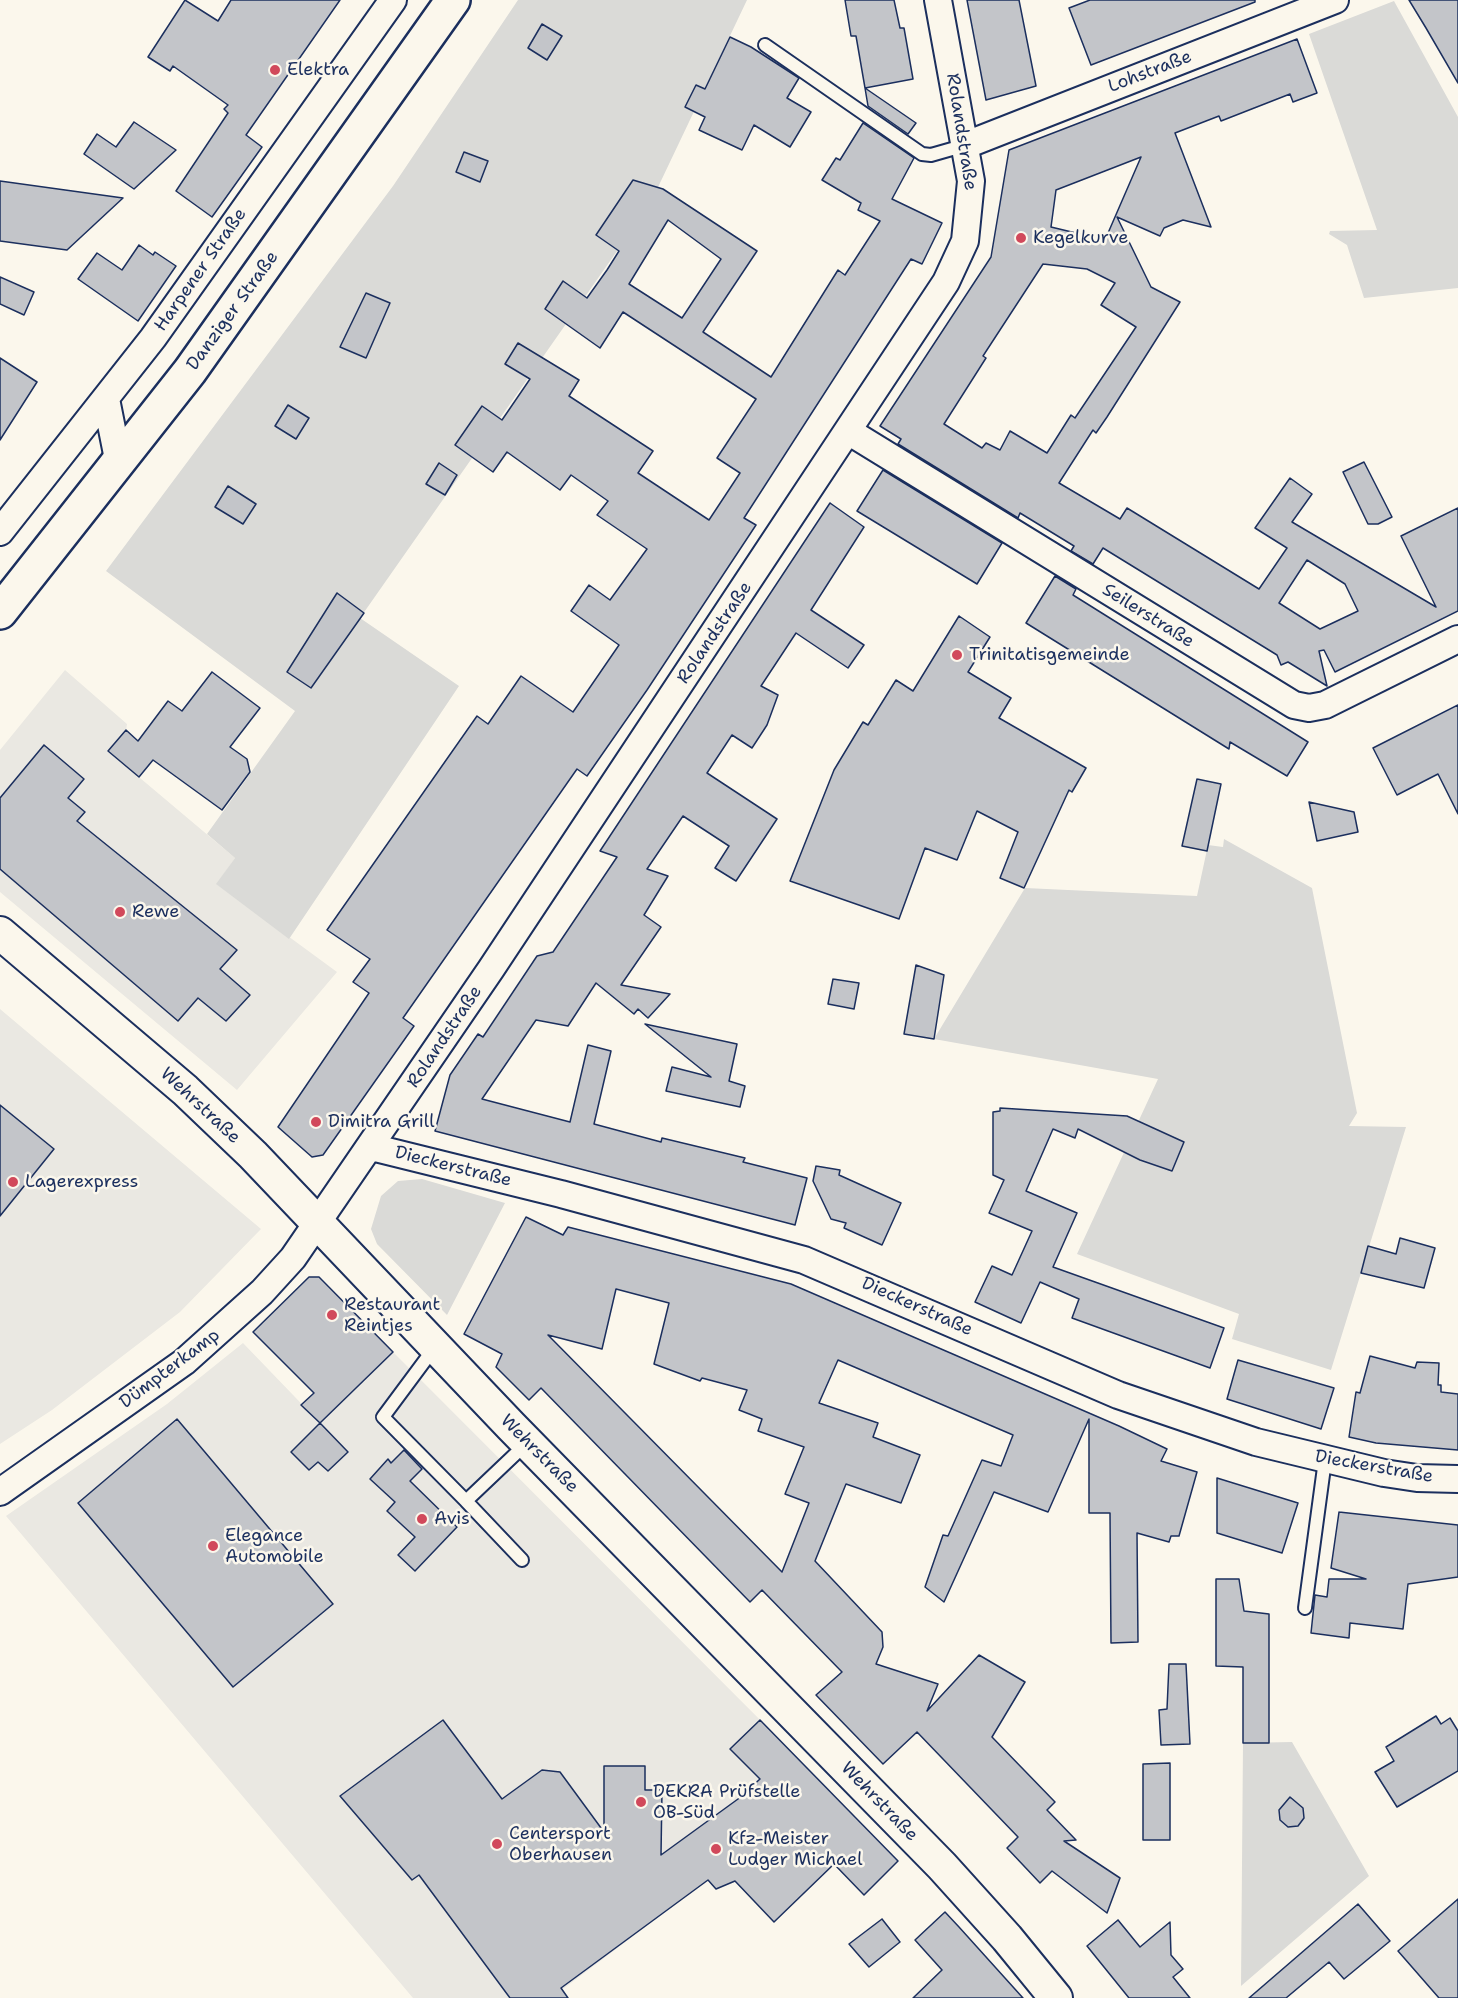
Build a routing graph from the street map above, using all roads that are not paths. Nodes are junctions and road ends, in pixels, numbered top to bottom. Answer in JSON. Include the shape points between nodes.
{"nodes":[{"id":1,"x":453,"y":0,"type":"edge"},
{"id":2,"x":938,"y":0,"type":"edge"},
{"id":3,"x":1335,"y":0,"type":"edge"},
{"id":4,"x":384,"y":3,"type":"edge"},
{"id":5,"x":765,"y":45,"type":"dead end"},
{"id":6,"x":966,"y":145,"type":"junction"},
{"id":7,"x":106,"y":399,"type":"junction"},
{"id":8,"x":848,"y":431,"type":"junction"},
{"id":9,"x":119,"y":464,"type":"junction"},
{"id":10,"x":0,"y":532,"type":"edge"},
{"id":11,"x":0,"y":612,"type":"edge"},
{"id":12,"x":1458,"y":639,"type":"edge"},
{"id":13,"x":0,"y":933,"type":"edge"},
{"id":14,"x":371,"y":1147,"type":"junction"},
{"id":15,"x":319,"y":1223,"type":"junction"},
{"id":16,"x":435,"y":1347,"type":"junction"},
{"id":17,"x":528,"y":1442,"type":"junction"},
{"id":18,"x":1325,"y":1460,"type":"junction"},
{"id":19,"x":1458,"y":1479,"type":"edge"},
{"id":20,"x":0,"y":1492,"type":"edge"},
{"id":21,"x":466,"y":1501,"type":"junction"},
{"id":22,"x":522,"y":1560,"type":"dead end"},
{"id":23,"x":1305,"y":1608,"type":"dead end"},
{"id":24,"x":1056,"y":1998,"type":"edge"}],
"edges":[{"from":1,"to":9,"type":"main road","name":"Danziger Straße","via":[[246,294]]},
{"from":2,"to":6,"type":"street","name":"Rolandstraße"},
{"from":3,"to":6,"type":"street","name":"Lohstraße"},
{"from":4,"to":7,"type":"street","name":"Harpener Straße","via":[[171,312]]},
{"from":5,"to":6,"type":"lane","via":[[922,153],[932,155]]},
{"from":6,"to":8,"type":"street","name":"Rolandstraße","via":[[971,196],[969,225],[957,260]]},
{"from":7,"to":9,"type":"street"},
{"from":7,"to":10,"type":"street","name":"Harpener Straße"},
{"from":8,"to":12,"type":"street","name":"Seilerstraße","via":[[1294,705],[1316,708],[1331,703]]},
{"from":8,"to":14,"type":"street","name":"Rolandstraße"},
{"from":9,"to":11,"type":"main road","name":"Danziger Straße"},
{"from":13,"to":15,"type":"street","name":"Wehrstraße","via":[[185,1090]]},
{"from":14,"to":15,"type":"street","name":"Rolandstraße"},
{"from":14,"to":18,"type":"street","name":"Dieckerstraße","via":[[804,1260],[1168,1414]]},
{"from":15,"to":16,"type":"street","name":"Wehrstraße"},
{"from":15,"to":20,"type":"street","name":"Dümpterkamp","via":[[262,1292],[184,1362]]},
{"from":16,"to":17,"type":"street","name":"Wehrstraße"},
{"from":16,"to":21,"type":"lane","via":[[383,1417]]},
{"from":17,"to":21,"type":"lane"},
{"from":17,"to":24,"type":"street","name":"Wehrstraße","via":[[942,1866]]},
{"from":18,"to":19,"type":"street","name":"Dieckerstraße","via":[[1398,1475]]},
{"from":18,"to":23,"type":"lane"},
{"from":21,"to":22,"type":"lane"}]}
